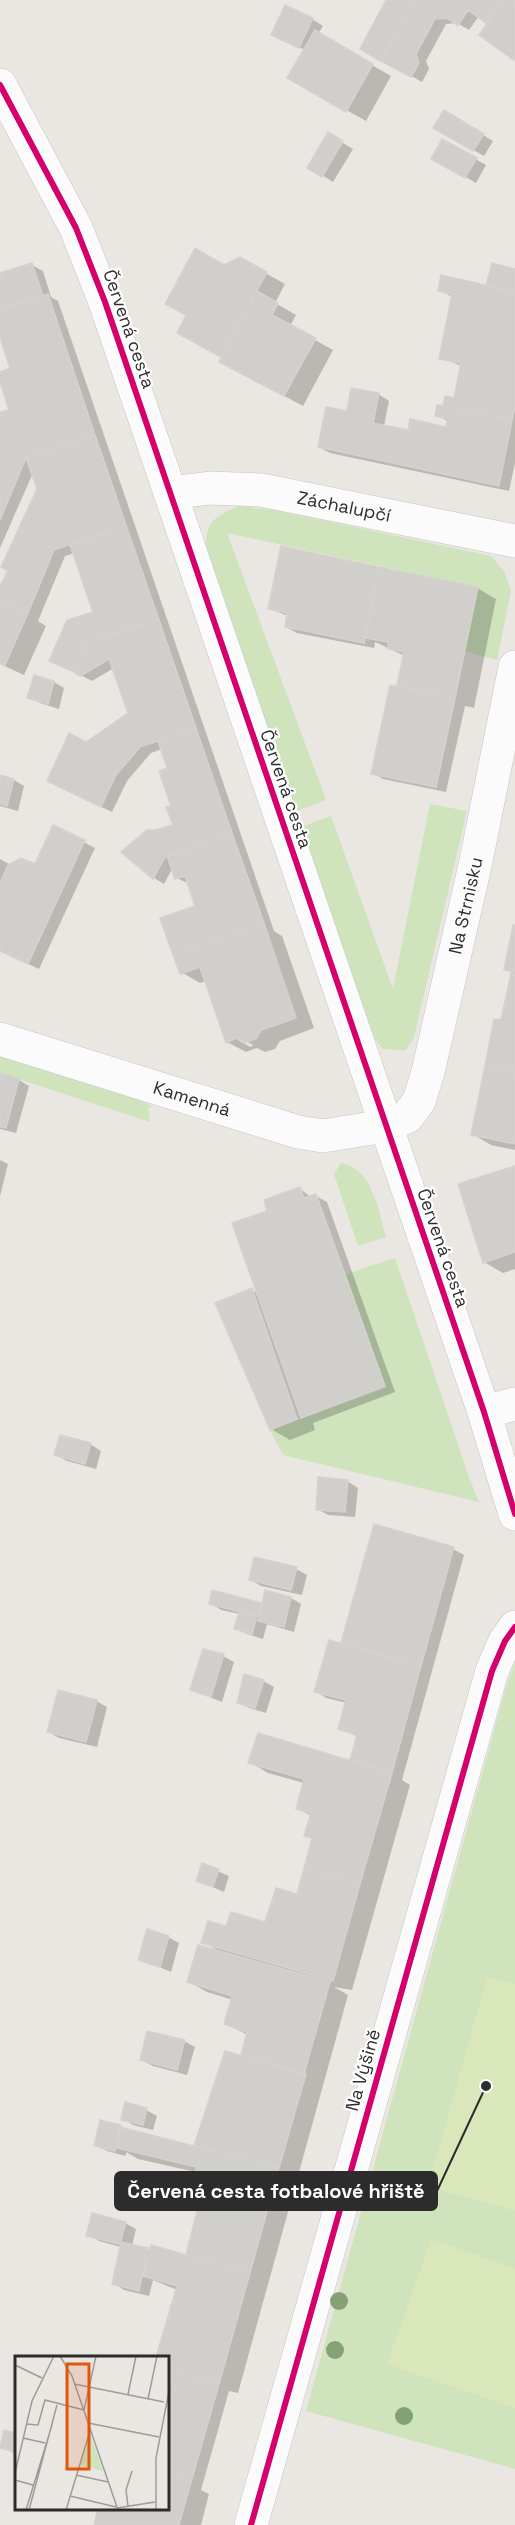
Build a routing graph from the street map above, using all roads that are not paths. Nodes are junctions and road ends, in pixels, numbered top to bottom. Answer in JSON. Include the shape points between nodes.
{"nodes":[{"id":1,"x":0,"y":85,"type":"edge"},
{"id":2,"x":170,"y":492,"type":"junction"},
{"id":3,"x":515,"y":541,"type":"edge"},
{"id":4,"x":515,"y":667,"type":"edge"},
{"id":5,"x":0,"y":1039,"type":"edge"},
{"id":6,"x":385,"y":1126,"type":"junction"},
{"id":7,"x":515,"y":1404,"type":"edge"},
{"id":8,"x":484,"y":1412,"type":"junction"},
{"id":9,"x":515,"y":1514,"type":"edge"},
{"id":10,"x":515,"y":1627,"type":"edge"},
{"id":11,"x":251,"y":2525,"type":"edge"}],
"edges":[{"from":1,"to":2,"type":"street","name":"Červená cesta","via":[[76,228]]},
{"from":2,"to":3,"type":"street","name":"Záchalupčí","via":[[210,488],[261,490]]},
{"from":2,"to":6,"type":"street","name":"Červená cesta"},
{"from":4,"to":6,"type":"street","name":"Na Strnisku","via":[[429,1072],[419,1101],[407,1117]]},
{"from":5,"to":6,"type":"street","name":"Kamenná","via":[[298,1132],[322,1136]]},
{"from":6,"to":8,"type":"street","name":"Červená cesta"},
{"from":7,"to":8,"type":"street"},
{"from":8,"to":9,"type":"street","name":"Červená cesta"},
{"from":10,"to":11,"type":"street","name":"Na Výšině","via":[[492,1671]]}]}
